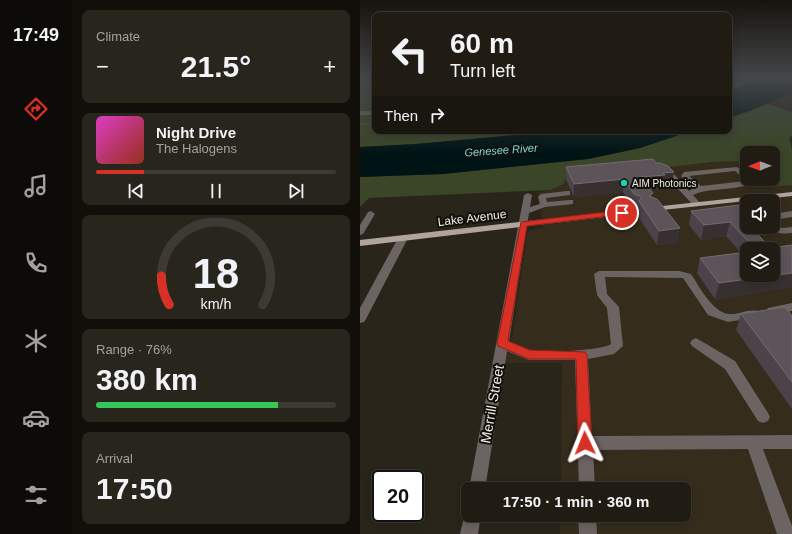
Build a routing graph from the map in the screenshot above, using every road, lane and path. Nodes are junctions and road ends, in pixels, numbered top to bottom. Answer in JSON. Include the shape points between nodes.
{"nodes":[{"id":1,"x":360,"y":113,"type":"edge"},
{"id":2,"x":372,"y":113,"type":"edge"},
{"id":3,"x":360,"y":124,"type":"edge"},
{"id":4,"x":372,"y":124,"type":"edge"},
{"id":5,"x":740,"y":171,"type":"edge"},
{"id":6,"x":662,"y":173,"type":"edge"},
{"id":7,"x":740,"y":184,"type":"edge"},
{"id":8,"x":699,"y":189,"type":"junction"},
{"id":9,"x":567,"y":193,"type":"dead end"},
{"id":10,"x":688,"y":194,"type":"junction"},
{"id":11,"x":792,"y":194,"type":"edge"},
{"id":12,"x":528,"y":196,"type":"dead end"},
{"id":13,"x":570,"y":202,"type":"dead end"},
{"id":14,"x":697,"y":204,"type":"junction"},
{"id":15,"x":544,"y":205,"type":"junction"},
{"id":16,"x":653,"y":209,"type":"edge"},
{"id":17,"x":635,"y":211,"type":"dead end"},
{"id":18,"x":372,"y":214,"type":"dead end"},
{"id":19,"x":792,"y":214,"type":"edge"},
{"id":20,"x":780,"y":216,"type":"edge"},
{"id":21,"x":524,"y":218,"type":"junction"},
{"id":22,"x":780,"y":230,"type":"edge"},
{"id":23,"x":792,"y":230,"type":"edge"},
{"id":24,"x":360,"y":232,"type":"edge"},
{"id":25,"x":404,"y":238,"type":"junction"},
{"id":26,"x":360,"y":243,"type":"edge"},
{"id":27,"x":792,"y":307,"type":"edge"},
{"id":28,"x":360,"y":319,"type":"edge"},
{"id":29,"x":696,"y":343,"type":"dead end"},
{"id":30,"x":502,"y":344,"type":"junction"},
{"id":31,"x":581,"y":355,"type":"junction"},
{"id":32,"x":763,"y":417,"type":"dead end"},
{"id":33,"x":792,"y":442,"type":"edge"},
{"id":34,"x":585,"y":443,"type":"junction"},
{"id":35,"x":753,"y":443,"type":"junction"},
{"id":36,"x":478,"y":482,"type":"edge"},
{"id":37,"x":587,"y":482,"type":"edge"},
{"id":38,"x":471,"y":522,"type":"edge"},
{"id":39,"x":587,"y":522,"type":"edge"},
{"id":40,"x":469,"y":534,"type":"edge"},
{"id":41,"x":588,"y":534,"type":"edge"},
{"id":42,"x":786,"y":534,"type":"edge"}],
"edges":[{"from":1,"to":2,"type":"street"},
{"from":3,"to":4,"type":"path"},
{"from":5,"to":8,"type":"street","via":[[737,169],[687,174],[685,176]]},
{"from":6,"to":10,"type":"street","via":[[670,175]]},
{"from":7,"to":8,"type":"street"},
{"from":8,"to":10,"type":"street"},
{"from":9,"to":15,"type":"street","via":[[542,197]]},
{"from":10,"to":14,"type":"street"},
{"from":11,"to":14,"type":"main road"},
{"from":12,"to":21,"type":"street","name":"Merrill Street"},
{"from":13,"to":15,"type":"street"},
{"from":14,"to":16,"type":"main road"},
{"from":15,"to":21,"type":"street","via":[[534,208]]},
{"from":17,"to":21,"type":"main road","name":"Lake Avenue"},
{"from":18,"to":24,"type":"street"},
{"from":19,"to":20,"type":"street"},
{"from":21,"to":25,"type":"main road","name":"Lake Avenue"},
{"from":21,"to":30,"type":"street","name":"Merrill Street"},
{"from":22,"to":23,"type":"street"},
{"from":25,"to":26,"type":"main road","name":"Lake Avenue"},
{"from":25,"to":28,"type":"street"},
{"from":27,"to":31,"type":"street","via":[[728,318],[712,312],[687,276],[599,274],[602,295],[613,307],[617,346],[610,351]]},
{"from":29,"to":32,"type":"street","via":[[730,365]]},
{"from":30,"to":31,"type":"street","via":[[529,355]]},
{"from":30,"to":36,"type":"street","name":"Merrill Street"},
{"from":31,"to":34,"type":"street"},
{"from":33,"to":35,"type":"street"},
{"from":34,"to":35,"type":"street"},
{"from":34,"to":37,"type":"street"},
{"from":35,"to":42,"type":"street"},
{"from":38,"to":40,"type":"street"},
{"from":39,"to":41,"type":"street"}]}
